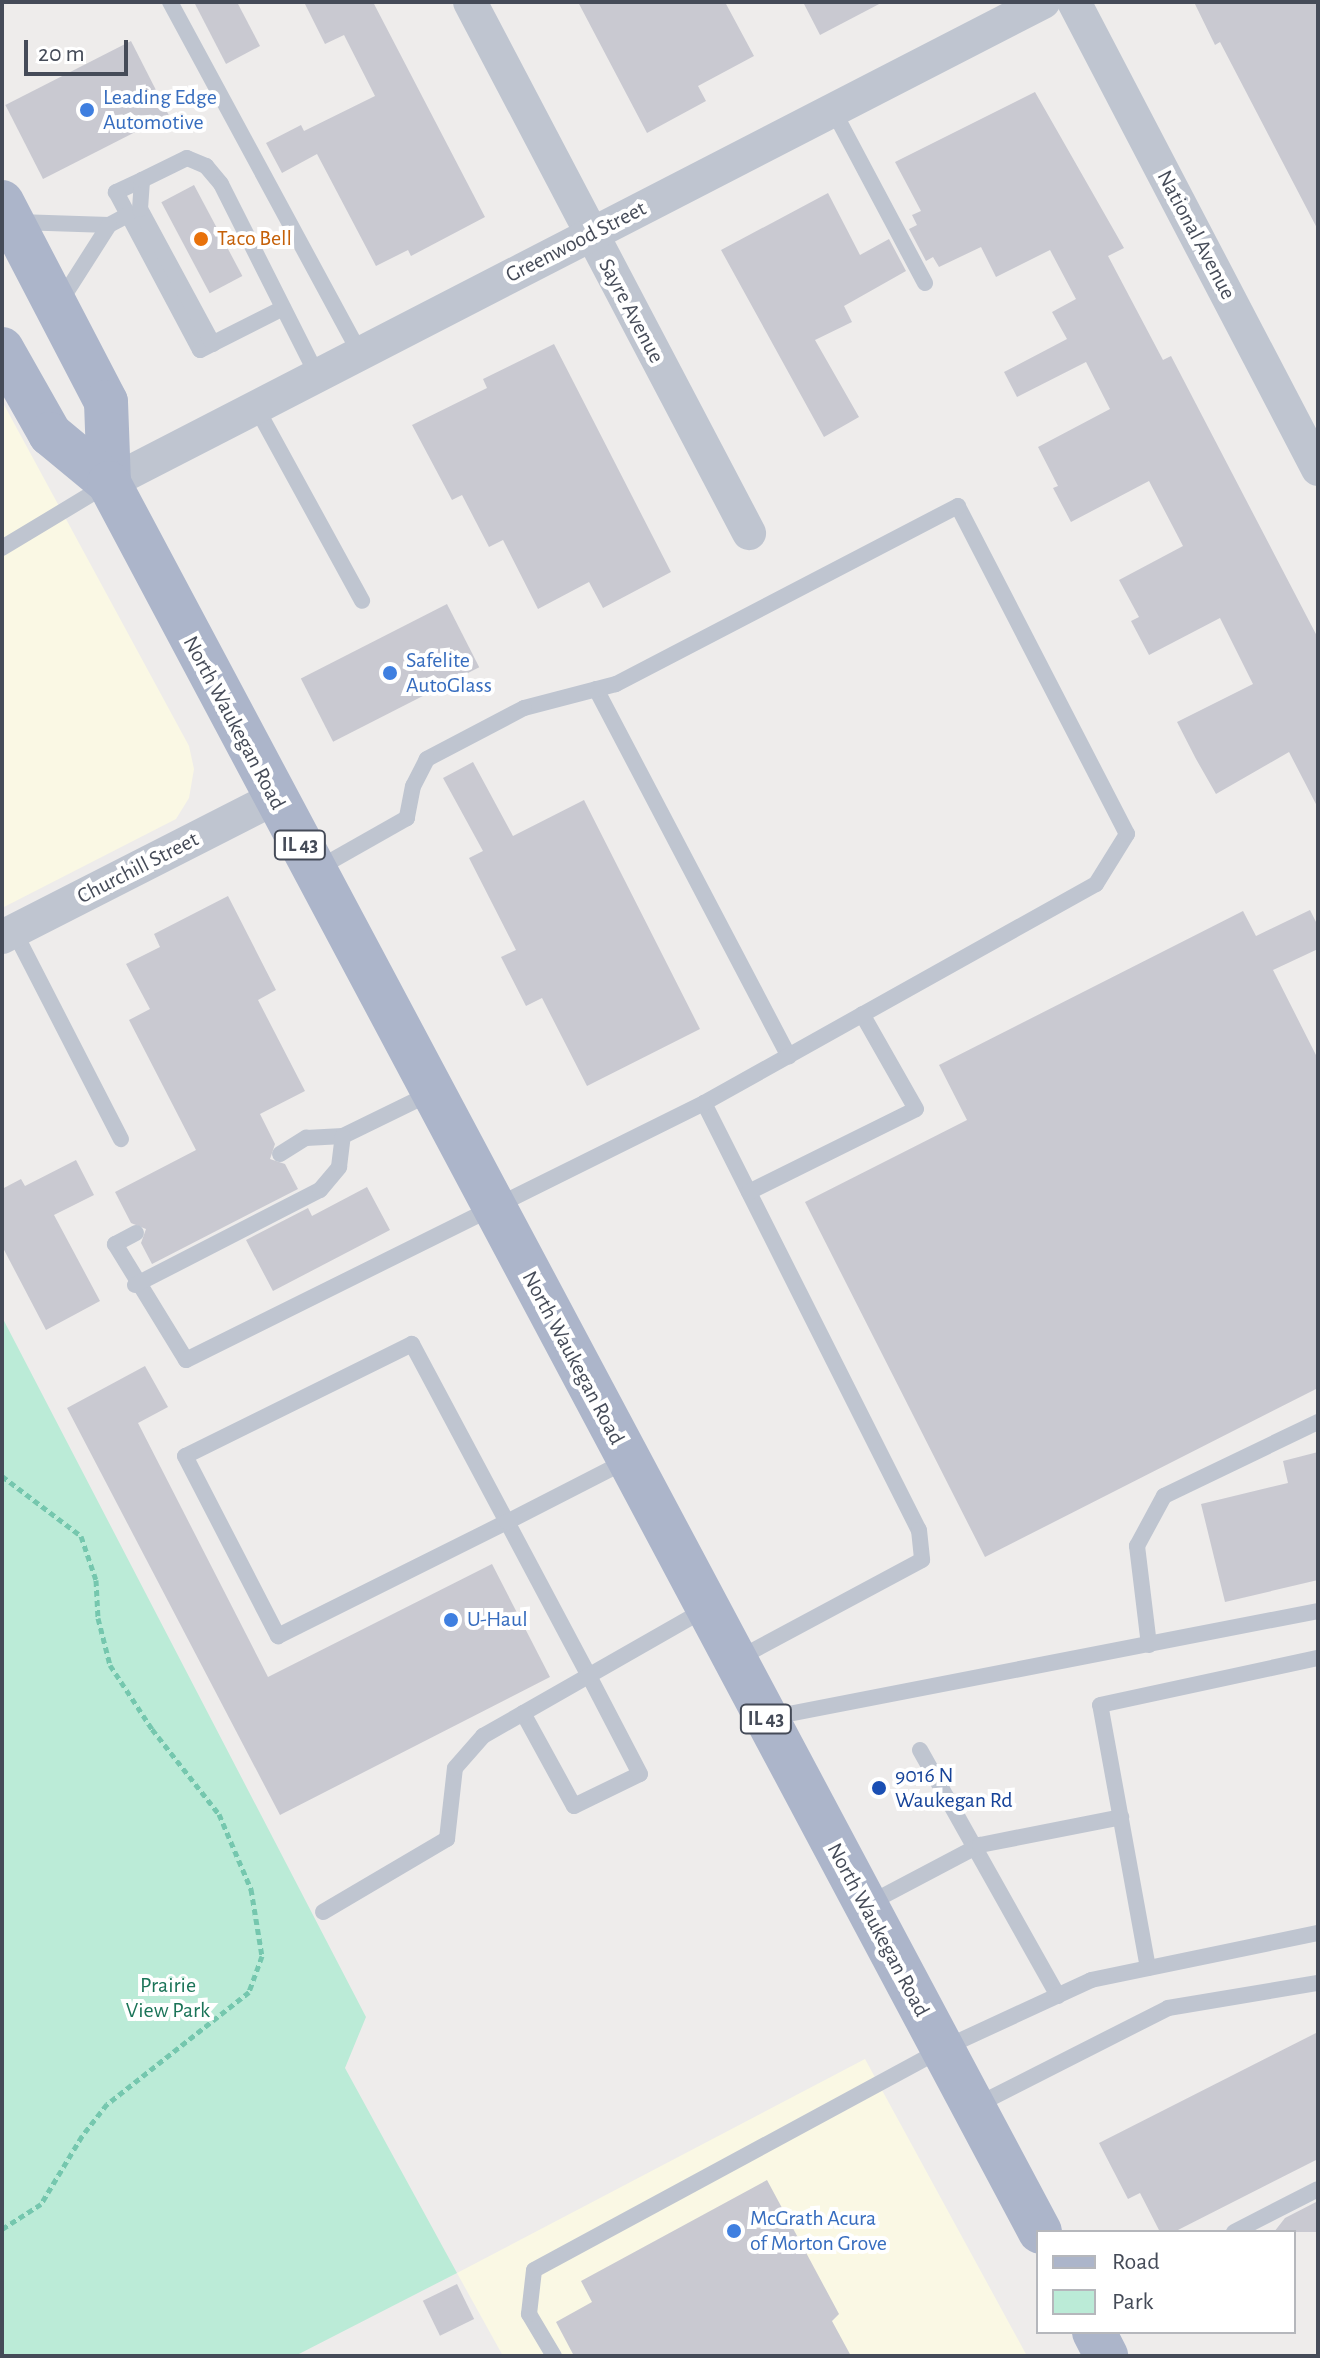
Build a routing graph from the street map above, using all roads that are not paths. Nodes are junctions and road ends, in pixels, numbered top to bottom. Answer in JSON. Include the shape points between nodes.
{"nodes":[{"id":1,"x":170,"y":2,"type":"edge"},
{"id":2,"x":470,"y":2,"type":"edge"},
{"id":3,"x":1043,"y":2,"type":"edge"},
{"id":4,"x":1074,"y":2,"type":"edge"},
{"id":5,"x":833,"y":110,"type":"junction"},
{"id":6,"x":142,"y":180,"type":"junction"},
{"id":7,"x":7,"y":212,"type":"edge"},
{"id":8,"x":128,"y":215,"type":"junction"},
{"id":9,"x":109,"y":225,"type":"junction"},
{"id":10,"x":590,"y":235,"type":"junction"},
{"id":11,"x":925,"y":283,"type":"dead end"},
{"id":12,"x":57,"y":307,"type":"junction"},
{"id":13,"x":283,"y":308,"type":"junction"},
{"id":14,"x":213,"y":344,"type":"junction"},
{"id":15,"x":2,"y":349,"type":"edge"},
{"id":16,"x":360,"y":354,"type":"junction"},
{"id":17,"x":317,"y":375,"type":"junction"},
{"id":18,"x":256,"y":407,"type":"junction"},
{"id":19,"x":1318,"y":469,"type":"edge"},
{"id":20,"x":109,"y":483,"type":"junction"},
{"id":21,"x":749,"y":533,"type":"dead end"},
{"id":22,"x":2,"y":548,"type":"edge"},
{"id":23,"x":362,"y":601,"type":"dead end"},
{"id":24,"x":596,"y":689,"type":"junction"},
{"id":25,"x":275,"y":798,"type":"junction"},
{"id":26,"x":314,"y":871,"type":"junction"},
{"id":27,"x":8,"y":934,"type":"edge"},
{"id":28,"x":862,"y":1014,"type":"junction"},
{"id":29,"x":789,"y":1056,"type":"junction"},
{"id":30,"x":432,"y":1092,"type":"junction"},
{"id":31,"x":704,"y":1103,"type":"junction"},
{"id":32,"x":343,"y":1136,"type":"junction"},
{"id":33,"x":121,"y":1139,"type":"dead end"},
{"id":34,"x":280,"y":1154,"type":"dead end"},
{"id":35,"x":749,"y":1192,"type":"junction"},
{"id":36,"x":492,"y":1206,"type":"junction"},
{"id":37,"x":136,"y":1233,"type":"dead end"},
{"id":38,"x":135,"y":1285,"type":"junction"},
{"id":39,"x":1318,"y":1422,"type":"edge"},
{"id":40,"x":628,"y":1460,"type":"junction"},
{"id":41,"x":507,"y":1522,"type":"junction"},
{"id":42,"x":707,"y":1608,"type":"junction"},
{"id":43,"x":1318,"y":1611,"type":"edge"},
{"id":44,"x":1149,"y":1645,"type":"junction"},
{"id":45,"x":1318,"y":1658,"type":"edge"},
{"id":46,"x":735,"y":1660,"type":"junction"},
{"id":47,"x":589,"y":1676,"type":"junction"},
{"id":48,"x":523,"y":1713,"type":"junction"},
{"id":49,"x":766,"y":1719,"type":"junction"},
{"id":50,"x":920,"y":1750,"type":"dead end"},
{"id":51,"x":1121,"y":1817,"type":"junction"},
{"id":52,"x":974,"y":1848,"type":"junction"},
{"id":53,"x":866,"y":1906,"type":"junction"},
{"id":54,"x":323,"y":1912,"type":"dead end"},
{"id":55,"x":1318,"y":1933,"type":"edge"},
{"id":56,"x":1148,"y":1968,"type":"junction"},
{"id":57,"x":1318,"y":1983,"type":"edge"},
{"id":58,"x":1058,"y":1996,"type":"junction"},
{"id":59,"x":942,"y":2049,"type":"junction"},
{"id":60,"x":973,"y":2107,"type":"junction"},
{"id":61,"x":1318,"y":2189,"type":"edge"},
{"id":62,"x":1039,"y":2230,"type":"edge"},
{"id":63,"x":1238,"y":2230,"type":"edge"},
{"id":64,"x":1095,"y":2334,"type":"edge"},
{"id":65,"x":554,"y":2356,"type":"edge"},
{"id":66,"x":1106,"y":2356,"type":"edge"}],
"edges":[{"from":1,"to":16,"type":"lane"},
{"from":2,"to":10,"type":"street","name":"Sayre Avenue"},
{"from":3,"to":5,"type":"street","name":"Greenwood Street"},
{"from":4,"to":19,"type":"street","name":"National Avenue"},
{"from":5,"to":10,"type":"street","name":"Greenwood Street"},
{"from":5,"to":11,"type":"lane"},
{"from":6,"to":8,"type":"lane","via":[[116,192]]},
{"from":6,"to":13,"type":"lane","via":[[187,158],[206,166]]},
{"from":6,"to":14,"type":"lane","via":[[140,209]]},
{"from":7,"to":9,"type":"lane"},
{"from":7,"to":12,"type":"main road","name":"North Waukegan Road","number":"IL 43"},
{"from":8,"to":9,"type":"lane"},
{"from":8,"to":14,"type":"lane","via":[[200,350]]},
{"from":9,"to":12,"type":"lane"},
{"from":10,"to":16,"type":"street","name":"Greenwood Street"},
{"from":10,"to":21,"type":"street","name":"Sayre Avenue"},
{"from":12,"to":20,"type":"main road","name":"North Waukegan Road","number":"IL 43","via":[[106,402]]},
{"from":13,"to":14,"type":"lane"},
{"from":13,"to":17,"type":"lane"},
{"from":15,"to":20,"type":"main road","name":"North Waukegan Road","number":"IL 43","via":[[50,434]]},
{"from":16,"to":17,"type":"street","name":"Greenwood Street"},
{"from":17,"to":18,"type":"street","name":"Greenwood Street"},
{"from":18,"to":20,"type":"street","name":"Greenwood Street"},
{"from":18,"to":23,"type":"lane"},
{"from":20,"to":22,"type":"lane"},
{"from":20,"to":25,"type":"main road","name":"North Waukegan Road","number":"IL 43"},
{"from":24,"to":26,"type":"lane","via":[[524,708],[427,759],[413,786],[407,818]]},
{"from":24,"to":28,"type":"lane","via":[[616,684],[958,506],[1127,834],[1096,884]]},
{"from":24,"to":29,"type":"lane"},
{"from":25,"to":26,"type":"main road","name":"North Waukegan Road","number":"IL 43"},
{"from":25,"to":27,"type":"street","name":"Churchill Street"},
{"from":26,"to":30,"type":"main road","name":"North Waukegan Road","number":"IL 43"},
{"from":27,"to":33,"type":"lane"},
{"from":28,"to":29,"type":"lane"},
{"from":28,"to":35,"type":"lane","via":[[916,1109]]},
{"from":29,"to":31,"type":"lane"},
{"from":30,"to":32,"type":"lane"},
{"from":30,"to":36,"type":"main road","name":"North Waukegan Road","number":"IL 43"},
{"from":31,"to":35,"type":"lane"},
{"from":31,"to":36,"type":"lane"},
{"from":32,"to":34,"type":"lane","via":[[306,1138]]},
{"from":32,"to":38,"type":"lane","via":[[339,1167],[320,1190]]},
{"from":35,"to":46,"type":"lane","via":[[919,1530],[922,1560]]},
{"from":36,"to":38,"type":"lane","via":[[186,1360]]},
{"from":36,"to":40,"type":"main road","name":"North Waukegan Road","number":"IL 43"},
{"from":37,"to":38,"type":"lane","via":[[115,1244]]},
{"from":39,"to":44,"type":"lane","via":[[1164,1496],[1137,1546]]},
{"from":40,"to":41,"type":"lane"},
{"from":40,"to":42,"type":"main road","name":"North Waukegan Road","number":"IL 43"},
{"from":41,"to":41,"type":"lane","via":[[412,1344],[185,1456],[278,1636]]},
{"from":41,"to":47,"type":"lane"},
{"from":42,"to":46,"type":"main road","name":"North Waukegan Road","number":"IL 43"},
{"from":42,"to":47,"type":"lane"},
{"from":43,"to":44,"type":"lane"},
{"from":44,"to":49,"type":"lane"},
{"from":45,"to":51,"type":"lane","via":[[1100,1705]]},
{"from":46,"to":49,"type":"main road","name":"North Waukegan Road","number":"IL 43"},
{"from":47,"to":48,"type":"lane"},
{"from":47,"to":48,"type":"lane","via":[[640,1774],[574,1806]]},
{"from":48,"to":54,"type":"lane","via":[[483,1736],[455,1768],[447,1839]]},
{"from":49,"to":53,"type":"main road","name":"North Waukegan Road","number":"IL 43"},
{"from":50,"to":52,"type":"lane"},
{"from":51,"to":52,"type":"lane"},
{"from":51,"to":56,"type":"lane"},
{"from":52,"to":53,"type":"lane"},
{"from":52,"to":58,"type":"lane"},
{"from":53,"to":59,"type":"main road","name":"North Waukegan Road","number":"IL 43"},
{"from":55,"to":56,"type":"lane"},
{"from":56,"to":58,"type":"lane","via":[[1091,1980]]},
{"from":57,"to":60,"type":"lane","via":[[1168,2008]]},
{"from":58,"to":59,"type":"lane"},
{"from":59,"to":60,"type":"main road","name":"North Waukegan Road","number":"IL 43"},
{"from":59,"to":65,"type":"lane","via":[[534,2270],[529,2314]]},
{"from":60,"to":62,"type":"main road","name":"North Waukegan Road","number":"IL 43"},
{"from":61,"to":63,"type":"lane"},
{"from":64,"to":66,"type":"main road"}]}
